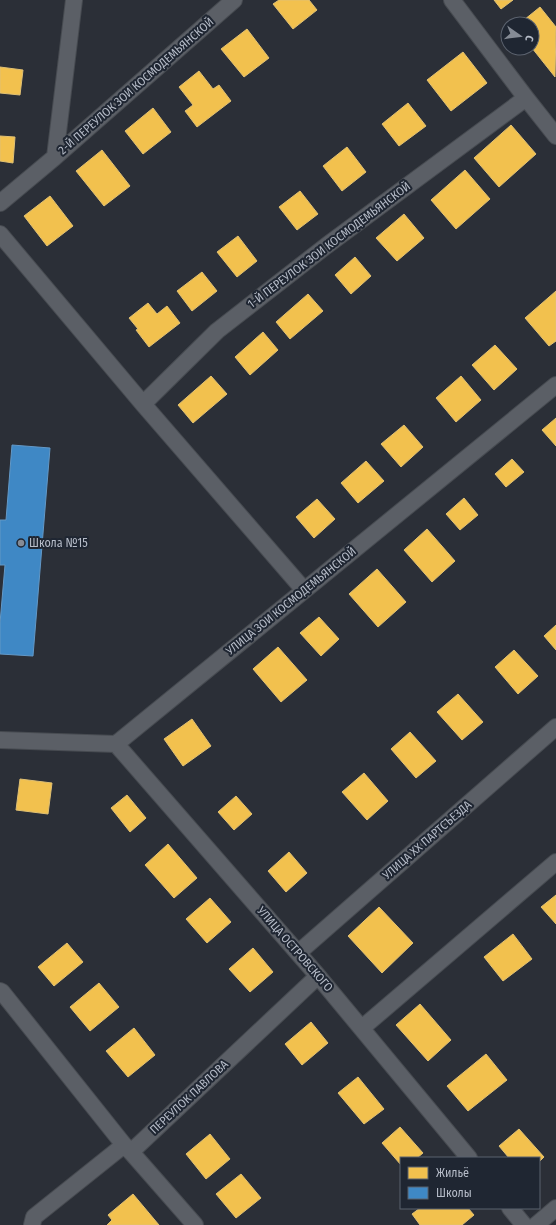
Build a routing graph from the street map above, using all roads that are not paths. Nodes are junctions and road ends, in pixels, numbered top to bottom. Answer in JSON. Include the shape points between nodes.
{"nodes":[{"id":1,"x":74,"y":0,"type":"edge"},
{"id":2,"x":234,"y":0,"type":"edge"},
{"id":3,"x":452,"y":0,"type":"edge"},
{"id":4,"x":526,"y":98,"type":"junction"},
{"id":5,"x":556,"y":136,"type":"edge"},
{"id":6,"x":55,"y":157,"type":"junction"},
{"id":7,"x":0,"y":203,"type":"edge"},
{"id":8,"x":0,"y":234,"type":"edge"},
{"id":9,"x":556,"y":385,"type":"edge"},
{"id":10,"x":143,"y":404,"type":"junction"},
{"id":11,"x":304,"y":590,"type":"junction"},
{"id":12,"x":556,"y":727,"type":"edge"},
{"id":13,"x":0,"y":740,"type":"edge"},
{"id":14,"x":116,"y":744,"type":"junction"},
{"id":15,"x":556,"y":862,"type":"edge"},
{"id":16,"x":298,"y":953,"type":"junction"},
{"id":17,"x":318,"y":976,"type":"junction"},
{"id":18,"x":0,"y":991,"type":"edge"},
{"id":19,"x":362,"y":1028,"type":"junction"},
{"id":20,"x":127,"y":1148,"type":"junction"},
{"id":21,"x":468,"y":1157,"type":"edge"},
{"id":22,"x":556,"y":1208,"type":"edge"},
{"id":23,"x":511,"y":1209,"type":"edge"},
{"id":24,"x":32,"y":1225,"type":"edge"},
{"id":25,"x":195,"y":1225,"type":"edge"},
{"id":26,"x":524,"y":1225,"type":"edge"},
{"id":27,"x":536,"y":1225,"type":"edge"}],
"edges":[{"from":1,"to":6,"type":"street","name":"2-Й ПЕРЕУЛОК ЗОИ КОСМОДЕМЬЯНСКОЙ"},
{"from":2,"to":6,"type":"street","name":"2-Й ПЕРЕУЛОК ЗОИ КОСМОДЕМЬЯНСКОЙ"},
{"from":3,"to":4,"type":"street"},
{"from":4,"to":5,"type":"street"},
{"from":4,"to":10,"type":"street","name":"1-Й ПЕРЕУЛОК ЗОИ КОСМОДЕМЬЯНСКОЙ","via":[[326,246],[217,331]]},
{"from":6,"to":7,"type":"street","name":"2-Й ПЕРЕУЛОК ЗОИ КОСМОДЕМЬЯНСКОЙ"},
{"from":8,"to":10,"type":"street"},
{"from":9,"to":11,"type":"street","name":"УЛИЦА ЗОИ КОСМОДЕМЬЯНСКОЙ"},
{"from":10,"to":11,"type":"street"},
{"from":11,"to":14,"type":"street","name":"УЛИЦА ЗОИ КОСМОДЕМЬЯНСКОЙ"},
{"from":12,"to":16,"type":"street","name":"УЛИЦА ХХ ПАРТСЪЕЗДА"},
{"from":13,"to":14,"type":"street"},
{"from":14,"to":16,"type":"street","name":"УЛИЦА ОСТРОВСКОГО"},
{"from":15,"to":19,"type":"street"},
{"from":16,"to":17,"type":"street","name":"УЛИЦА ОСТРОВСКОГО"},
{"from":17,"to":19,"type":"street","name":"УЛИЦА ОСТРОВСКОГО"},
{"from":17,"to":20,"type":"street","name":"ПЕРЕУЛОК ПАВЛОВА"},
{"from":18,"to":20,"type":"street"},
{"from":19,"to":21,"type":"street","name":"УЛИЦА ОСТРОВСКОГО"},
{"from":20,"to":24,"type":"street","name":"ПЕРЕУЛОК ПАВЛОВА","via":[[34,1217]]},
{"from":20,"to":25,"type":"street"},
{"from":22,"to":27,"type":"street"},
{"from":23,"to":26,"type":"street"}]}
